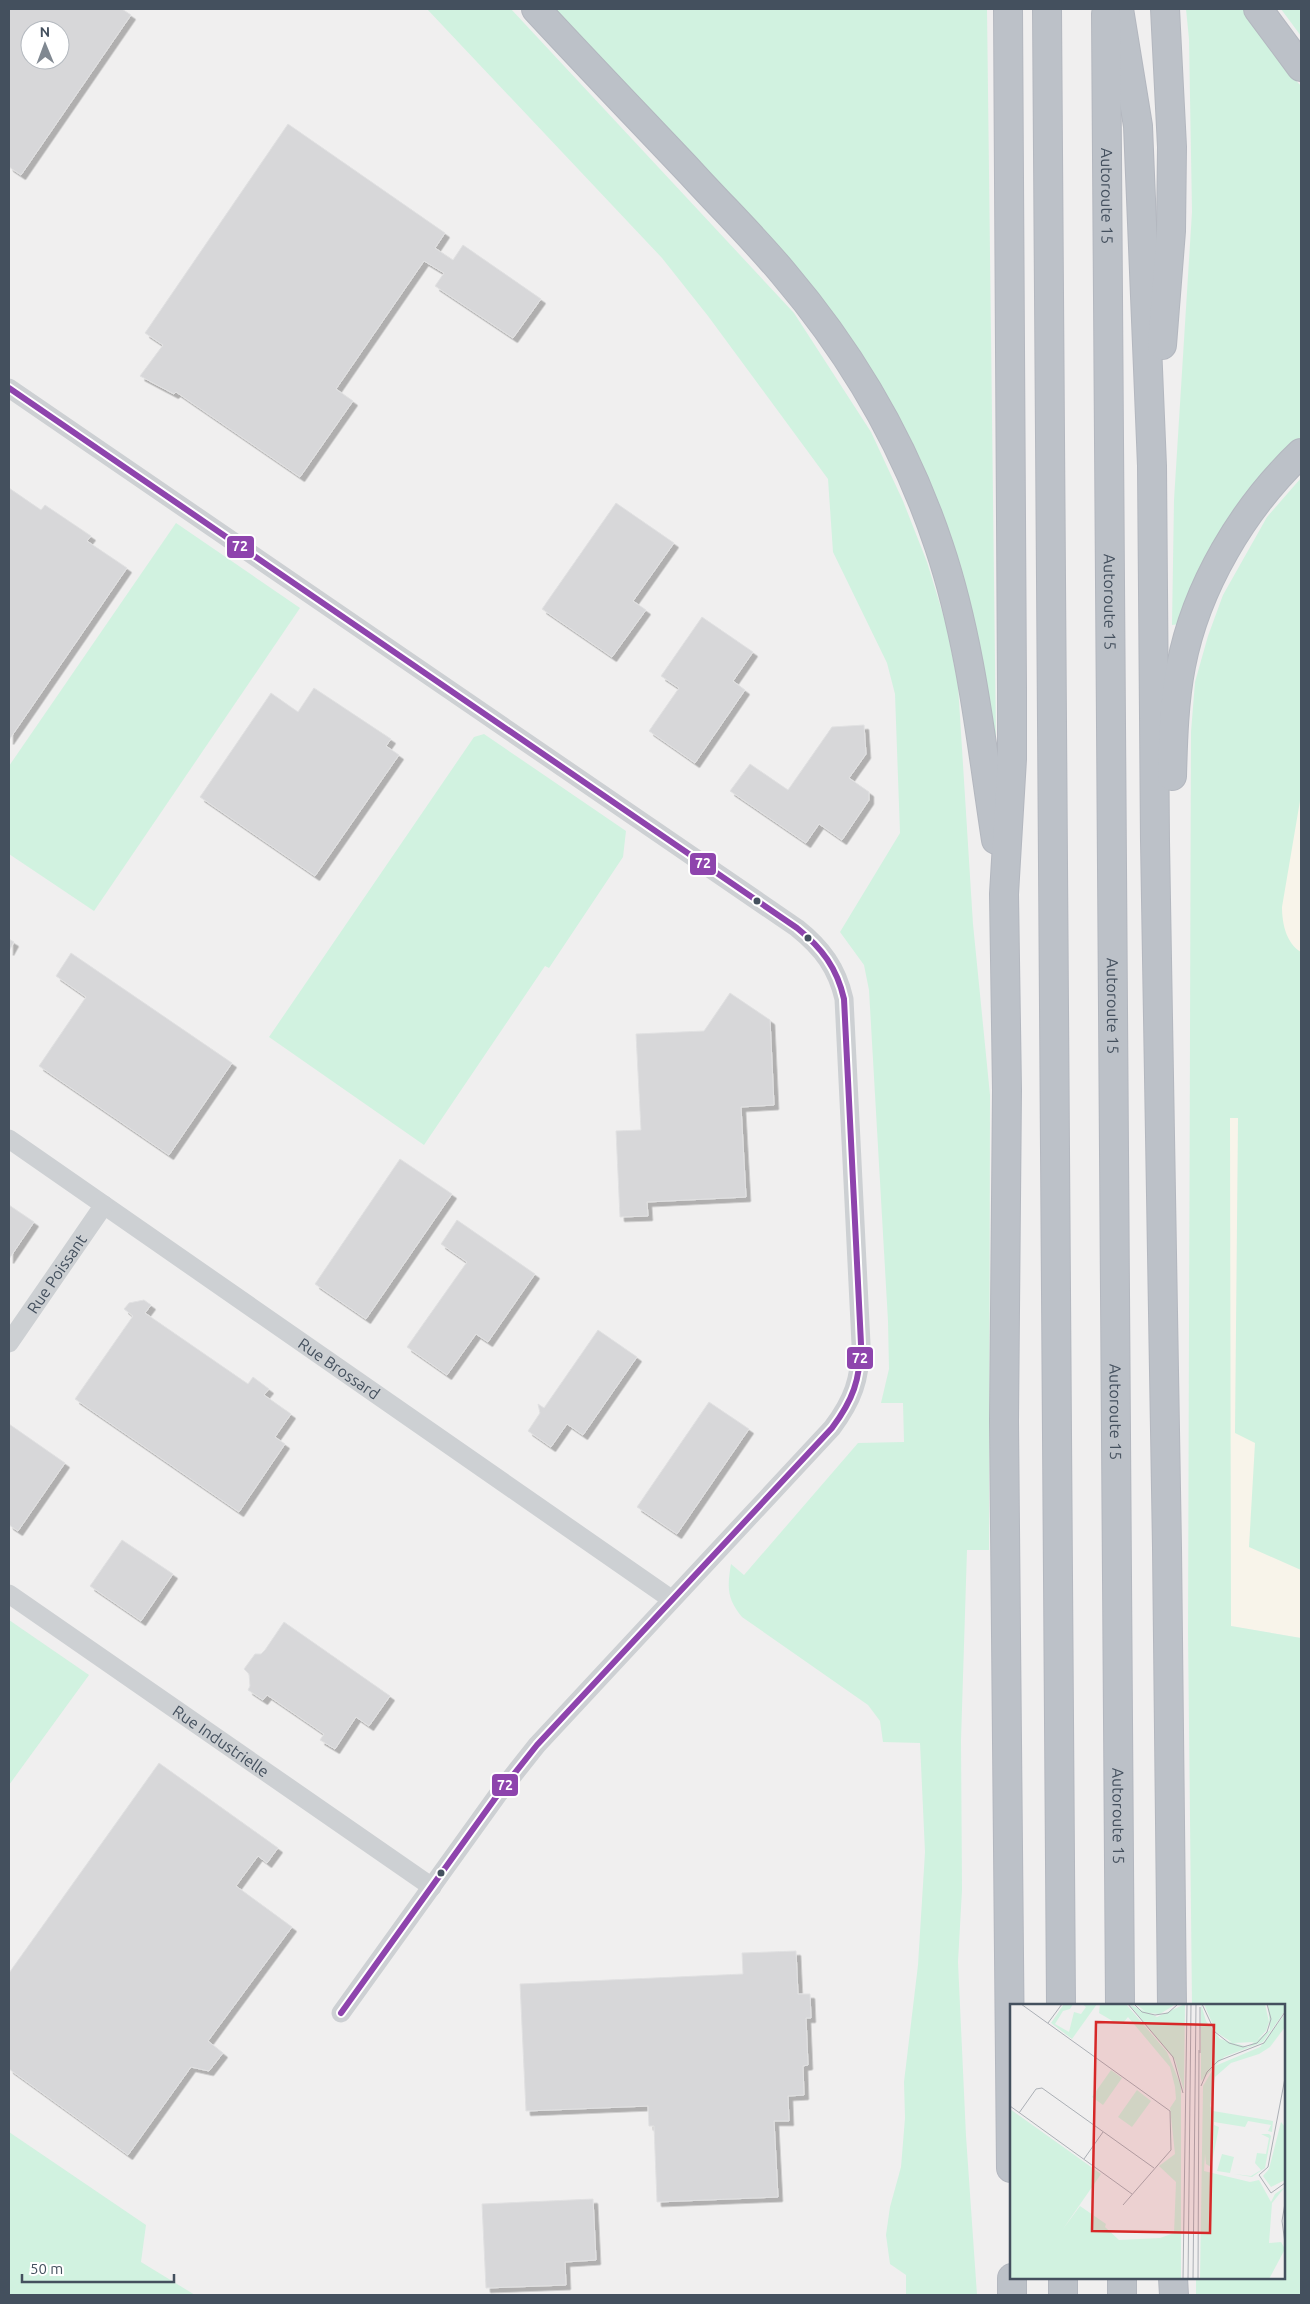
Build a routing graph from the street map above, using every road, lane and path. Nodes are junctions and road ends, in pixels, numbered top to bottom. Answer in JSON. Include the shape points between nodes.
{"nodes":[{"id":1,"x":536,"y":9,"type":"edge"},
{"id":2,"x":1008,"y":9,"type":"edge"},
{"id":3,"x":1047,"y":9,"type":"edge"},
{"id":4,"x":1106,"y":9,"type":"edge"},
{"id":5,"x":1119,"y":9,"type":"edge"},
{"id":6,"x":1165,"y":9,"type":"edge"},
{"id":7,"x":1258,"y":9,"type":"edge"},
{"id":8,"x":1301,"y":66,"type":"edge"},
{"id":9,"x":9,"y":388,"type":"edge"},
{"id":10,"x":1301,"y":453,"type":"edge"},
{"id":11,"x":1152,"y":466,"type":"junction"},
{"id":12,"x":1004,"y":894,"type":"junction"},
{"id":13,"x":9,"y":1139,"type":"edge"},
{"id":14,"x":1160,"y":1160,"type":"junction"},
{"id":15,"x":104,"y":1205,"type":"junction"},
{"id":16,"x":9,"y":1343,"type":"edge"},
{"id":17,"x":9,"y":1594,"type":"edge"},
{"id":18,"x":671,"y":1599,"type":"junction"},
{"id":19,"x":432,"y":1887,"type":"junction"},
{"id":20,"x":1061,"y":2004,"type":"edge"},
{"id":21,"x":1120,"y":2004,"type":"edge"},
{"id":22,"x":1172,"y":2004,"type":"edge"},
{"id":23,"x":341,"y":2012,"type":"dead end"},
{"id":24,"x":1010,"y":2061,"type":"edge"},
{"id":25,"x":1012,"y":2279,"type":"edge"},
{"id":26,"x":1063,"y":2279,"type":"edge"},
{"id":27,"x":1122,"y":2279,"type":"edge"},
{"id":28,"x":1173,"y":2279,"type":"edge"},
{"id":29,"x":1012,"y":2295,"type":"edge"},
{"id":30,"x":1063,"y":2295,"type":"edge"},
{"id":31,"x":1122,"y":2295,"type":"edge"},
{"id":32,"x":1174,"y":2295,"type":"edge"}],
"edges":[{"from":1,"to":12,"type":"highway","via":[[783,273],[828,330],[880,413],[905,461],[929,520],[960,617]]},
{"from":2,"to":12,"type":"highway","via":[[1012,759]]},
{"from":3,"to":20,"type":"highway"},
{"from":4,"to":21,"type":"highway","name":"Autoroute 15"},
{"from":5,"to":11,"type":"highway","via":[[1138,126]]},
{"from":6,"to":11,"type":"highway","via":[[1171,104],[1172,206]]},
{"from":7,"to":8,"type":"highway"},
{"from":9,"to":18,"type":"street","via":[[797,928],[820,949],[836,970],[846,1016],[861,1344],[854,1394],[832,1428]]},
{"from":10,"to":14,"type":"highway","via":[[1262,496],[1223,555],[1195,616],[1181,665],[1174,731]]},
{"from":11,"to":14,"type":"highway"},
{"from":12,"to":24,"type":"highway","via":[[1007,1099],[1004,1421]]},
{"from":13,"to":15,"type":"street","name":"Rue Brossard"},
{"from":14,"to":22,"type":"highway"},
{"from":15,"to":16,"type":"street","name":"Rue Poissant"},
{"from":15,"to":18,"type":"street","name":"Rue Brossard"},
{"from":17,"to":19,"type":"street","name":"Rue Industrielle"},
{"from":18,"to":19,"type":"street","via":[[531,1752]]},
{"from":19,"to":23,"type":"street"},
{"from":25,"to":29,"type":"highway"},
{"from":26,"to":30,"type":"highway"},
{"from":27,"to":31,"type":"highway"},
{"from":28,"to":32,"type":"highway"}]}
